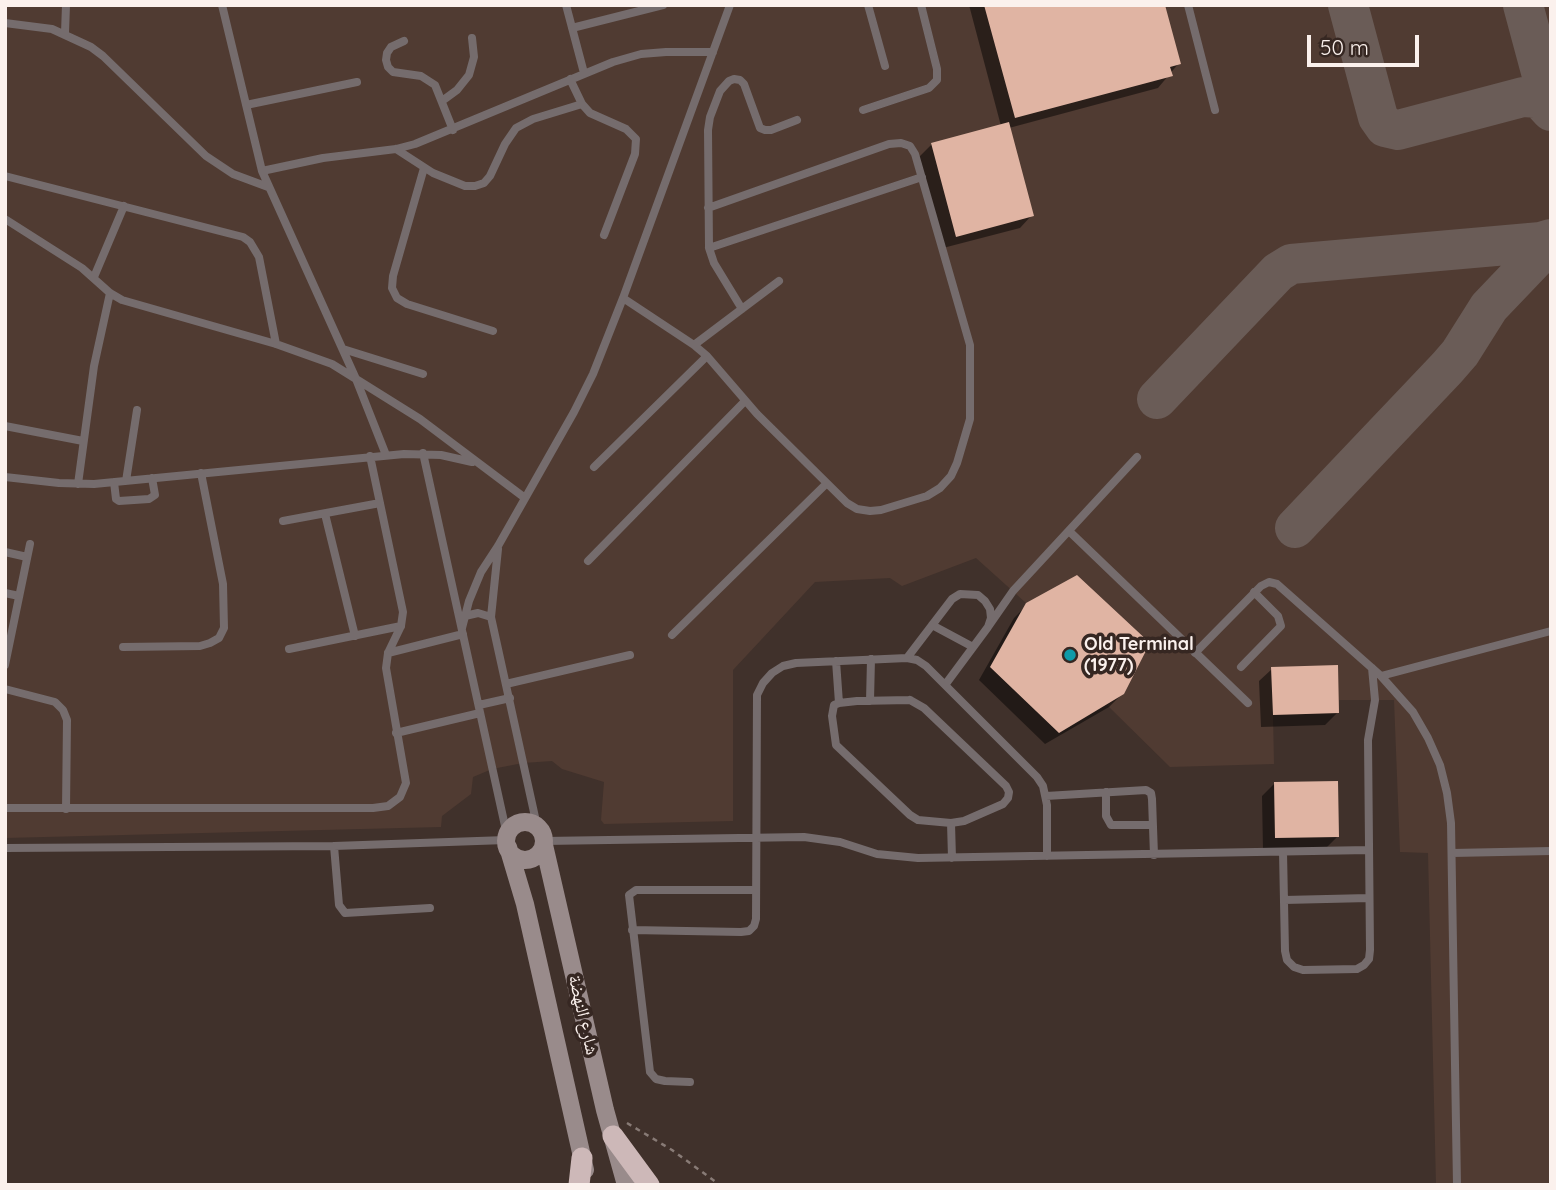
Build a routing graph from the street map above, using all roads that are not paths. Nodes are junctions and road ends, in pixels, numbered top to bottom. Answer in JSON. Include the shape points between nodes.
{"nodes":[{"id":1,"x":66,"y":5,"type":"edge"},
{"id":2,"x":222,"y":5,"type":"edge"},
{"id":3,"x":566,"y":5,"type":"edge"},
{"id":4,"x":663,"y":5,"type":"edge"},
{"id":5,"x":730,"y":5,"type":"edge"},
{"id":6,"x":868,"y":5,"type":"edge"},
{"id":7,"x":921,"y":5,"type":"edge"},
{"id":8,"x":1188,"y":5,"type":"edge"},
{"id":9,"x":5,"y":23,"type":"edge"},
{"id":10,"x":572,"y":28,"type":"junction"},
{"id":11,"x":65,"y":33,"type":"junction"},
{"id":12,"x":472,"y":38,"type":"dead end"},
{"id":13,"x":404,"y":41,"type":"dead end"},
{"id":14,"x":713,"y":52,"type":"junction"},
{"id":15,"x":885,"y":66,"type":"dead end"},
{"id":16,"x":584,"y":73,"type":"junction"},
{"id":17,"x":570,"y":79,"type":"junction"},
{"id":18,"x":357,"y":82,"type":"dead end"},
{"id":19,"x":442,"y":101,"type":"junction"},
{"id":20,"x":582,"y":104,"type":"junction"},
{"id":21,"x":246,"y":105,"type":"junction"},
{"id":22,"x":863,"y":110,"type":"dead end"},
{"id":23,"x":1215,"y":110,"type":"dead end"},
{"id":24,"x":797,"y":120,"type":"dead end"},
{"id":25,"x":453,"y":130,"type":"junction"},
{"id":26,"x":396,"y":149,"type":"junction"},
{"id":27,"x":424,"y":168,"type":"junction"},
{"id":28,"x":262,"y":171,"type":"junction"},
{"id":29,"x":5,"y":176,"type":"edge"},
{"id":30,"x":922,"y":177,"type":"junction"},
{"id":31,"x":268,"y":187,"type":"junction"},
{"id":32,"x":124,"y":206,"type":"junction"},
{"id":33,"x":708,"y":208,"type":"junction"},
{"id":34,"x":5,"y":219,"type":"edge"},
{"id":35,"x":604,"y":234,"type":"dead end"},
{"id":36,"x":709,"y":248,"type":"junction"},
{"id":37,"x":94,"y":277,"type":"junction"},
{"id":38,"x":779,"y":281,"type":"dead end"},
{"id":39,"x":110,"y":293,"type":"junction"},
{"id":40,"x":623,"y":298,"type":"junction"},
{"id":41,"x":742,"y":309,"type":"junction"},
{"id":42,"x":492,"y":331,"type":"dead end"},
{"id":43,"x":276,"y":344,"type":"junction"},
{"id":44,"x":694,"y":345,"type":"junction"},
{"id":45,"x":343,"y":349,"type":"junction"},
{"id":46,"x":707,"y":356,"type":"junction"},
{"id":47,"x":423,"y":374,"type":"dead end"},
{"id":48,"x":356,"y":379,"type":"junction"},
{"id":49,"x":745,"y":401,"type":"junction"},
{"id":50,"x":138,"y":410,"type":"dead end"},
{"id":51,"x":5,"y":426,"type":"edge"},
{"id":52,"x":83,"y":441,"type":"junction"},
{"id":53,"x":423,"y":453,"type":"junction"},
{"id":54,"x":387,"y":455,"type":"junction"},
{"id":55,"x":370,"y":456,"type":"junction"},
{"id":56,"x":1137,"y":457,"type":"dead end"},
{"id":57,"x":478,"y":464,"type":"junction"},
{"id":58,"x":594,"y":467,"type":"dead end"},
{"id":59,"x":201,"y":473,"type":"junction"},
{"id":60,"x":5,"y":477,"type":"edge"},
{"id":61,"x":152,"y":478,"type":"junction"},
{"id":62,"x":126,"y":481,"type":"junction"},
{"id":63,"x":114,"y":482,"type":"junction"},
{"id":64,"x":825,"y":484,"type":"junction"},
{"id":65,"x":78,"y":485,"type":"junction"},
{"id":66,"x":525,"y":498,"type":"junction"},
{"id":67,"x":380,"y":503,"type":"junction"},
{"id":68,"x":325,"y":514,"type":"junction"},
{"id":69,"x":283,"y":521,"type":"dead end"},
{"id":70,"x":1069,"y":531,"type":"junction"},
{"id":71,"x":30,"y":544,"type":"dead end"},
{"id":72,"x":498,"y":546,"type":"junction"},
{"id":73,"x":5,"y":552,"type":"edge"},
{"id":74,"x":27,"y":557,"type":"junction"},
{"id":75,"x":588,"y":561,"type":"dead end"},
{"id":76,"x":5,"y":593,"type":"edge"},
{"id":77,"x":1254,"y":593,"type":"junction"},
{"id":78,"x":19,"y":596,"type":"junction"},
{"id":79,"x":465,"y":616,"type":"junction"},
{"id":80,"x":491,"y":617,"type":"junction"},
{"id":81,"x":932,"y":625,"type":"junction"},
{"id":82,"x":401,"y":626,"type":"junction"},
{"id":83,"x":988,"y":627,"type":"junction"},
{"id":84,"x":463,"y":631,"type":"junction"},
{"id":85,"x":1551,"y":631,"type":"edge"},
{"id":86,"x":672,"y":635,"type":"dead end"},
{"id":87,"x":355,"y":636,"type":"junction"},
{"id":88,"x":123,"y":647,"type":"dead end"},
{"id":89,"x":973,"y":647,"type":"junction"},
{"id":90,"x":289,"y":649,"type":"dead end"},
{"id":91,"x":388,"y":653,"type":"junction"},
{"id":92,"x":1195,"y":653,"type":"junction"},
{"id":93,"x":630,"y":655,"type":"dead end"},
{"id":94,"x":907,"y":658,"type":"junction"},
{"id":95,"x":871,"y":659,"type":"junction"},
{"id":96,"x":836,"y":661,"type":"junction"},
{"id":97,"x":5,"y":665,"type":"edge"},
{"id":98,"x":1241,"y":667,"type":"dead end"},
{"id":99,"x":1372,"y":667,"type":"junction"},
{"id":100,"x":1381,"y":676,"type":"junction"},
{"id":101,"x":506,"y":684,"type":"junction"},
{"id":102,"x":945,"y":685,"type":"junction"},
{"id":103,"x":5,"y":689,"type":"edge"},
{"id":104,"x":510,"y":698,"type":"junction"},
{"id":105,"x":870,"y":701,"type":"junction"},
{"id":106,"x":839,"y":703,"type":"junction"},
{"id":107,"x":1248,"y":704,"type":"dead end"},
{"id":108,"x":479,"y":709,"type":"junction"},
{"id":109,"x":396,"y":733,"type":"junction"},
{"id":110,"x":1106,"y":792,"type":"junction"},
{"id":111,"x":1046,"y":796,"type":"junction"},
{"id":112,"x":5,"y":808,"type":"edge"},
{"id":113,"x":66,"y":809,"type":"junction"},
{"id":114,"x":951,"y":823,"type":"junction"},
{"id":115,"x":1152,"y":825,"type":"junction"},
{"id":116,"x":542,"y":837,"type":"junction"},
{"id":117,"x":756,"y":837,"type":"junction"},
{"id":118,"x":507,"y":841,"type":"junction"},
{"id":119,"x":334,"y":846,"type":"junction"},
{"id":120,"x":5,"y":848,"type":"edge"},
{"id":121,"x":1369,"y":850,"type":"junction"},
{"id":122,"x":1551,"y":851,"type":"edge"},
{"id":123,"x":1283,"y":852,"type":"junction"},
{"id":124,"x":1452,"y":853,"type":"junction"},
{"id":125,"x":1154,"y":855,"type":"junction"},
{"id":126,"x":1047,"y":856,"type":"junction"},
{"id":127,"x":952,"y":858,"type":"junction"},
{"id":128,"x":756,"y":890,"type":"junction"},
{"id":129,"x":1369,"y":898,"type":"junction"},
{"id":130,"x":1284,"y":900,"type":"junction"},
{"id":131,"x":430,"y":908,"type":"dead end"},
{"id":132,"x":632,"y":930,"type":"junction"},
{"id":133,"x":690,"y":1082,"type":"dead end"},
{"id":134,"x":612,"y":1136,"type":"junction"},
{"id":135,"x":582,"y":1158,"type":"junction"},
{"id":136,"x":579,"y":1185,"type":"edge"},
{"id":137,"x":588,"y":1185,"type":"edge"},
{"id":138,"x":626,"y":1185,"type":"edge"},
{"id":139,"x":649,"y":1185,"type":"edge"},
{"id":140,"x":1457,"y":1185,"type":"edge"}],
"edges":[{"from":1,"to":11,"type":"lane"},
{"from":2,"to":21,"type":"lane"},
{"from":3,"to":10,"type":"lane"},
{"from":4,"to":10,"type":"lane"},
{"from":5,"to":14,"type":"lane"},
{"from":6,"to":15,"type":"lane"},
{"from":7,"to":22,"type":"lane","via":[[937,80],[929,88]]},
{"from":8,"to":23,"type":"lane"},
{"from":9,"to":11,"type":"lane"},
{"from":10,"to":16,"type":"lane"},
{"from":11,"to":31,"type":"lane","via":[[103,56],[218,165]]},
{"from":12,"to":19,"type":"lane","via":[[474,57],[469,75]]},
{"from":13,"to":19,"type":"lane","via":[[387,53],[388,67],[428,80]]},
{"from":14,"to":16,"type":"lane","via":[[641,54]]},
{"from":14,"to":40,"type":"lane"},
{"from":16,"to":17,"type":"lane"},
{"from":17,"to":20,"type":"lane"},
{"from":17,"to":25,"type":"lane"},
{"from":18,"to":21,"type":"lane"},
{"from":19,"to":25,"type":"lane"},
{"from":20,"to":27,"type":"lane","via":[[516,128],[484,183],[465,186]]},
{"from":20,"to":35,"type":"lane","via":[[595,117],[626,128],[636,139],[635,154]]},
{"from":21,"to":28,"type":"lane"},
{"from":24,"to":33,"type":"lane","via":[[765,131],[744,84],[729,81],[710,117]]},
{"from":25,"to":26,"type":"lane"},
{"from":26,"to":27,"type":"lane"},
{"from":26,"to":28,"type":"lane"},
{"from":27,"to":42,"type":"lane","via":[[392,288],[407,304]]},
{"from":28,"to":31,"type":"lane"},
{"from":29,"to":32,"type":"lane"},
{"from":30,"to":33,"type":"lane","via":[[915,154],[901,142]]},
{"from":30,"to":36,"type":"lane"},
{"from":30,"to":64,"type":"lane","via":[[970,345],[968,426],[950,476],[927,496],[870,511],[847,503]]},
{"from":31,"to":45,"type":"lane"},
{"from":32,"to":37,"type":"lane"},
{"from":32,"to":43,"type":"lane","via":[[250,242],[259,257]]},
{"from":33,"to":36,"type":"lane"},
{"from":34,"to":37,"type":"lane"},
{"from":36,"to":41,"type":"lane"},
{"from":37,"to":39,"type":"lane"},
{"from":38,"to":41,"type":"lane"},
{"from":39,"to":43,"type":"lane","via":[[135,305]]},
{"from":39,"to":52,"type":"lane"},
{"from":40,"to":44,"type":"lane"},
{"from":40,"to":66,"type":"lane","via":[[584,393]]},
{"from":41,"to":44,"type":"lane"},
{"from":43,"to":48,"type":"lane","via":[[332,364]]},
{"from":44,"to":46,"type":"lane"},
{"from":45,"to":47,"type":"lane"},
{"from":45,"to":48,"type":"lane"},
{"from":46,"to":49,"type":"lane"},
{"from":46,"to":58,"type":"lane"},
{"from":48,"to":54,"type":"lane"},
{"from":48,"to":57,"type":"lane","via":[[420,419]]},
{"from":49,"to":64,"type":"lane"},
{"from":49,"to":75,"type":"lane"},
{"from":50,"to":62,"type":"lane"},
{"from":51,"to":52,"type":"lane"},
{"from":52,"to":65,"type":"lane"},
{"from":53,"to":54,"type":"lane"},
{"from":53,"to":57,"type":"lane"},
{"from":53,"to":84,"type":"lane","name":"شارع النهضة"},
{"from":54,"to":55,"type":"lane"},
{"from":55,"to":59,"type":"lane"},
{"from":55,"to":67,"type":"lane"},
{"from":56,"to":70,"type":"lane"},
{"from":57,"to":66,"type":"lane"},
{"from":59,"to":61,"type":"lane"},
{"from":59,"to":88,"type":"lane","via":[[223,584],[224,628],[219,638],[200,646]]},
{"from":60,"to":65,"type":"lane"},
{"from":61,"to":62,"type":"lane"},
{"from":61,"to":63,"type":"lane","via":[[155,495],[149,499],[119,501]]},
{"from":62,"to":63,"type":"lane"},
{"from":63,"to":65,"type":"lane"},
{"from":64,"to":86,"type":"lane"},
{"from":66,"to":72,"type":"lane"},
{"from":67,"to":68,"type":"lane"},
{"from":67,"to":82,"type":"lane","via":[[401,600]]},
{"from":68,"to":69,"type":"lane"},
{"from":68,"to":87,"type":"lane"},
{"from":70,"to":83,"type":"lane","via":[[1013,591]]},
{"from":70,"to":92,"type":"lane"},
{"from":71,"to":74,"type":"lane"},
{"from":72,"to":79,"type":"lane","via":[[481,572]]},
{"from":72,"to":80,"type":"lane","name":"شارع النهضة"},
{"from":73,"to":74,"type":"lane"},
{"from":74,"to":78,"type":"lane"},
{"from":76,"to":78,"type":"lane"},
{"from":77,"to":92,"type":"lane"},
{"from":77,"to":98,"type":"lane","via":[[1278,616],[1281,626]]},
{"from":77,"to":99,"type":"lane","via":[[1269,582],[1277,584]]},
{"from":78,"to":97,"type":"lane"},
{"from":79,"to":80,"type":"lane"},
{"from":79,"to":84,"type":"lane"},
{"from":80,"to":101,"type":"lane","name":"شارع النهضة"},
{"from":81,"to":83,"type":"lane","via":[[952,599],[969,593],[990,609]]},
{"from":81,"to":89,"type":"lane"},
{"from":81,"to":94,"type":"lane"},
{"from":82,"to":87,"type":"lane"},
{"from":82,"to":91,"type":"lane"},
{"from":83,"to":89,"type":"lane"},
{"from":84,"to":91,"type":"lane"},
{"from":84,"to":108,"type":"lane","name":"شارع النهضة"},
{"from":85,"to":100,"type":"lane"},
{"from":87,"to":90,"type":"lane"},
{"from":89,"to":102,"type":"lane"},
{"from":91,"to":109,"type":"lane"},
{"from":92,"to":107,"type":"lane"},
{"from":93,"to":101,"type":"lane"},
{"from":94,"to":95,"type":"lane"},
{"from":94,"to":102,"type":"lane","via":[[926,666]]},
{"from":95,"to":96,"type":"lane"},
{"from":95,"to":105,"type":"lane"},
{"from":96,"to":106,"type":"lane"},
{"from":96,"to":117,"type":"lane","via":[[783,666],[763,682],[757,695]]},
{"from":99,"to":100,"type":"lane"},
{"from":99,"to":121,"type":"lane","via":[[1375,700],[1368,740]]},
{"from":100,"to":124,"type":"lane","via":[[1413,712],[1440,765]]},
{"from":101,"to":104,"type":"lane","name":"شارع النهضة"},
{"from":102,"to":111,"type":"lane","via":[[1037,777]]},
{"from":103,"to":113,"type":"lane","via":[[55,702],[63,710],[67,720]]},
{"from":104,"to":108,"type":"lane"},
{"from":104,"to":116,"type":"lane","name":"شارع النهضة"},
{"from":105,"to":106,"type":"lane"},
{"from":105,"to":114,"type":"lane","via":[[917,703],[1006,786],[1008,798],[1003,804]]},
{"from":106,"to":114,"type":"lane","via":[[832,716],[840,750],[910,815]]},
{"from":108,"to":109,"type":"lane"},
{"from":108,"to":118,"type":"lane","name":"شارع النهضة"},
{"from":109,"to":113,"type":"lane","via":[[406,783],[400,797],[388,806]]},
{"from":110,"to":111,"type":"lane"},
{"from":110,"to":115,"type":"lane","via":[[1106,816],[1111,825]]},
{"from":110,"to":115,"type":"lane","via":[[1151,793]]},
{"from":111,"to":126,"type":"lane"},
{"from":112,"to":113,"type":"lane"},
{"from":114,"to":127,"type":"lane"},
{"from":115,"to":125,"type":"lane"},
{"from":116,"to":117,"type":"lane"},
{"from":116,"to":118,"type":"main road","via":[[523,822],[516,824]]},
{"from":116,"to":118,"type":"main road","via":[[536,856],[523,859],[516,858]]},
{"from":116,"to":134,"type":"main road","name":"شارع النهضة"},
{"from":117,"to":127,"type":"lane","via":[[822,839],[898,857]]},
{"from":117,"to":128,"type":"lane"},
{"from":118,"to":119,"type":"lane"},
{"from":118,"to":135,"type":"main road","name":"شارع النهضة"},
{"from":119,"to":120,"type":"lane"},
{"from":119,"to":131,"type":"lane","via":[[339,905],[345,913]]},
{"from":121,"to":123,"type":"lane"},
{"from":121,"to":129,"type":"lane"},
{"from":122,"to":124,"type":"lane"},
{"from":123,"to":125,"type":"lane"},
{"from":123,"to":130,"type":"lane"},
{"from":124,"to":140,"type":"lane"},
{"from":125,"to":126,"type":"lane"},
{"from":126,"to":127,"type":"lane"},
{"from":128,"to":132,"type":"lane","via":[[756,919],[749,931]]},
{"from":128,"to":132,"type":"lane","via":[[632,891],[628,899]]},
{"from":129,"to":130,"type":"lane"},
{"from":129,"to":130,"type":"lane","via":[[1369,959],[1357,969],[1294,967],[1285,951]]},
{"from":132,"to":133,"type":"lane","via":[[650,1072],[656,1079]]},
{"from":134,"to":138,"type":"main road","name":"شارع النهضة"},
{"from":134,"to":139,"type":"highway"},
{"from":135,"to":136,"type":"highway"},
{"from":135,"to":137,"type":"main road","name":"شارع النهضة"}]}
